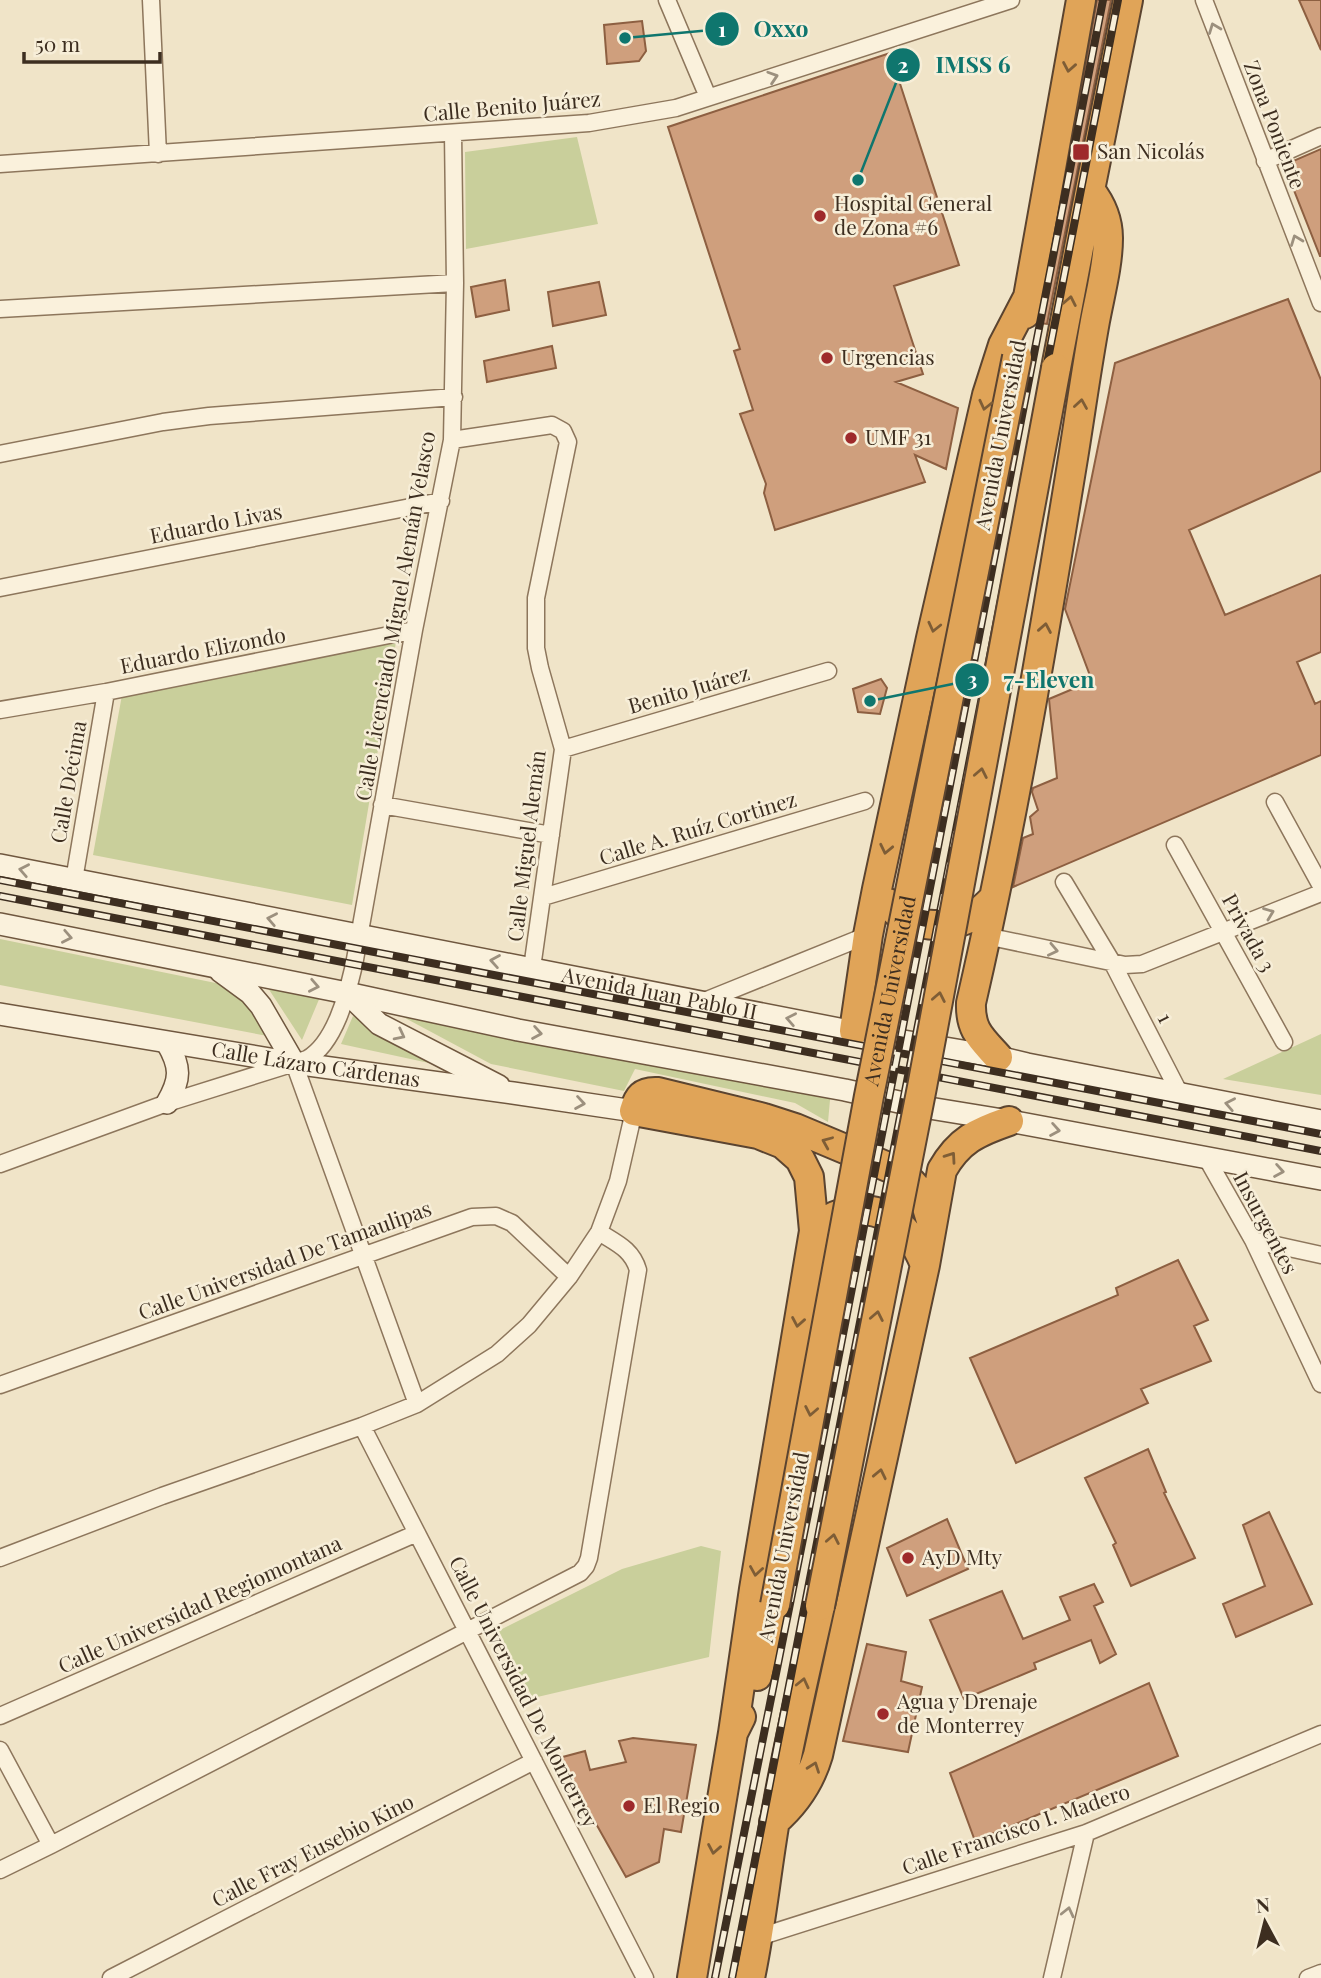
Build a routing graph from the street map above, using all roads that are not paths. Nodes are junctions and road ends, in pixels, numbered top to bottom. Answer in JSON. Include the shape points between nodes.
{"nodes":[{"id":1,"x":150,"y":0,"type":"edge"},
{"id":2,"x":667,"y":0,"type":"edge"},
{"id":3,"x":1011,"y":0,"type":"edge"},
{"id":4,"x":1081,"y":0,"type":"edge"},
{"id":5,"x":1128,"y":0,"type":"edge"},
{"id":6,"x":1204,"y":0,"type":"edge"},
{"id":7,"x":708,"y":97,"type":"junction"},
{"id":8,"x":453,"y":133,"type":"junction"},
{"id":9,"x":1321,"y":136,"type":"edge"},
{"id":10,"x":158,"y":154,"type":"junction"},
{"id":11,"x":1265,"y":161,"type":"junction"},
{"id":12,"x":0,"y":164,"type":"edge"},
{"id":13,"x":1090,"y":190,"type":"junction"},
{"id":14,"x":455,"y":283,"type":"junction"},
{"id":15,"x":1028,"y":296,"type":"junction"},
{"id":16,"x":1321,"y":303,"type":"edge"},
{"id":17,"x":0,"y":309,"type":"edge"},
{"id":18,"x":454,"y":397,"type":"junction"},
{"id":19,"x":452,"y":440,"type":"junction"},
{"id":20,"x":0,"y":454,"type":"edge"},
{"id":21,"x":441,"y":501,"type":"junction"},
{"id":22,"x":0,"y":588,"type":"edge"},
{"id":23,"x":414,"y":630,"type":"junction"},
{"id":24,"x":828,"y":671,"type":"dead end"},
{"id":25,"x":106,"y":692,"type":"junction"},
{"id":26,"x":0,"y":710,"type":"edge"},
{"id":27,"x":563,"y":749,"type":"junction"},
{"id":28,"x":865,"y":801,"type":"dead end"},
{"id":29,"x":1275,"y":802,"type":"dead end"},
{"id":30,"x":382,"y":805,"type":"junction"},
{"id":31,"x":551,"y":835,"type":"junction"},
{"id":32,"x":1175,"y":845,"type":"dead end"},
{"id":33,"x":0,"y":865,"type":"edge"},
{"id":34,"x":74,"y":880,"type":"junction"},
{"id":35,"x":1064,"y":882,"type":"dead end"},
{"id":36,"x":1321,"y":886,"type":"edge"},
{"id":37,"x":877,"y":889,"type":"junction"},
{"id":38,"x":1321,"y":893,"type":"edge"},
{"id":39,"x":543,"y":897,"type":"junction"},
{"id":40,"x":993,"y":899,"type":"junction"},
{"id":41,"x":0,"y":924,"type":"edge"},
{"id":42,"x":1224,"y":931,"type":"junction"},
{"id":43,"x":868,"y":935,"type":"junction"},
{"id":44,"x":360,"y":936,"type":"junction"},
{"id":45,"x":986,"y":936,"type":"junction"},
{"id":46,"x":1112,"y":962,"type":"junction"},
{"id":47,"x":212,"y":966,"type":"junction"},
{"id":48,"x":532,"y":968,"type":"junction"},
{"id":49,"x":347,"y":993,"type":"junction"},
{"id":50,"x":701,"y":1002,"type":"junction"},
{"id":51,"x":0,"y":1014,"type":"edge"},
{"id":52,"x":854,"y":1031,"type":"junction"},
{"id":53,"x":1284,"y":1042,"type":"dead end"},
{"id":54,"x":167,"y":1043,"type":"junction"},
{"id":55,"x":998,"y":1056,"type":"junction"},
{"id":56,"x":293,"y":1063,"type":"junction"},
{"id":57,"x":513,"y":1093,"type":"junction"},
{"id":58,"x":1181,"y":1094,"type":"junction"},
{"id":59,"x":167,"y":1103,"type":"junction"},
{"id":60,"x":634,"y":1111,"type":"junction"},
{"id":61,"x":1009,"y":1121,"type":"junction"},
{"id":62,"x":1321,"y":1121,"type":"edge"},
{"id":63,"x":1206,"y":1157,"type":"junction"},
{"id":64,"x":0,"y":1164,"type":"edge"},
{"id":65,"x":1321,"y":1179,"type":"edge"},
{"id":66,"x":932,"y":1224,"type":"junction"},
{"id":67,"x":814,"y":1231,"type":"junction"},
{"id":68,"x":599,"y":1232,"type":"junction"},
{"id":69,"x":1253,"y":1240,"type":"junction"},
{"id":70,"x":1321,"y":1255,"type":"edge"},
{"id":71,"x":362,"y":1257,"type":"junction"},
{"id":72,"x":925,"y":1265,"type":"junction"},
{"id":73,"x":569,"y":1277,"type":"junction"},
{"id":74,"x":1321,"y":1384,"type":"edge"},
{"id":75,"x":0,"y":1385,"type":"edge"},
{"id":76,"x":416,"y":1404,"type":"junction"},
{"id":77,"x":362,"y":1426,"type":"junction"},
{"id":78,"x":417,"y":1532,"type":"junction"},
{"id":79,"x":0,"y":1558,"type":"edge"},
{"id":80,"x":468,"y":1632,"type":"junction"},
{"id":81,"x":0,"y":1716,"type":"edge"},
{"id":82,"x":733,"y":1733,"type":"junction"},
{"id":83,"x":1321,"y":1734,"type":"edge"},
{"id":84,"x":0,"y":1750,"type":"edge"},
{"id":85,"x":534,"y":1761,"type":"junction"},
{"id":86,"x":774,"y":1822,"type":"junction"},
{"id":87,"x":1086,"y":1833,"type":"junction"},
{"id":88,"x":51,"y":1845,"type":"junction"},
{"id":89,"x":0,"y":1870,"type":"edge"},
{"id":90,"x":759,"y":1937,"type":"junction"},
{"id":91,"x":1321,"y":1973,"type":"edge"},
{"id":92,"x":111,"y":1978,"type":"edge"},
{"id":93,"x":645,"y":1978,"type":"edge"},
{"id":94,"x":692,"y":1978,"type":"edge"},
{"id":95,"x":750,"y":1978,"type":"edge"},
{"id":96,"x":1052,"y":1978,"type":"edge"},
{"id":97,"x":1308,"y":1978,"type":"edge"}],
"edges":[{"from":1,"to":10,"type":"street"},
{"from":2,"to":7,"type":"street"},
{"from":7,"to":3,"type":"street","name":"Calle Benito Juárez","one_way":true},
{"from":4,"to":15,"type":"highway","name":"Avenida Universidad","one_way":true},
{"from":5,"to":13,"type":"highway","name":"Avenida Universidad"},
{"from":11,"to":6,"type":"street","name":"Zona Poniente","one_way":true},
{"from":7,"to":8,"type":"street","name":"Calle Benito Juárez","via":[[676,108],[601,121]]},
{"from":8,"to":10,"type":"street","name":"Calle Benito Juárez"},
{"from":8,"to":14,"type":"street","name":"Calle Licenciado Miguel Alemán Velasco"},
{"from":9,"to":11,"type":"street"},
{"from":10,"to":12,"type":"street","name":"Calle Benito Juárez"},
{"from":16,"to":11,"type":"street","name":"Zona Poniente","one_way":true},
{"from":40,"to":13,"type":"highway","one_way":true,"via":[[1044,635],[1108,251],[1106,218]]},
{"from":86,"to":13,"type":"highway","name":"Avenida Universidad","one_way":true,"bridge":true,"via":[[922,1087]]},
{"from":14,"to":17,"type":"street"},
{"from":14,"to":18,"type":"street","name":"Calle Licenciado Miguel Alemán Velasco"},
{"from":15,"to":37,"type":"highway","one_way":true,"via":[[1003,345],[987,395]]},
{"from":15,"to":82,"type":"highway","name":"Avenida Universidad","one_way":true,"bridge":true,"via":[[869,1096],[775,1605],[751,1698]]},
{"from":18,"to":19,"type":"street","name":"Calle Licenciado Miguel Alemán Velasco"},
{"from":18,"to":20,"type":"street","via":[[209,416]]},
{"from":19,"to":21,"type":"street","name":"Calle Licenciado Miguel Alemán Velasco"},
{"from":19,"to":27,"type":"street","name":"Calle Miguel Alemán","via":[[552,425],[567,438],[535,619],[540,668]]},
{"from":21,"to":22,"type":"street","name":"Eduardo Livas"},
{"from":21,"to":23,"type":"street","name":"Calle Licenciado Miguel Alemán Velasco"},
{"from":23,"to":25,"type":"street","name":"Eduardo Elizondo"},
{"from":23,"to":30,"type":"street","name":"Calle Licenciado Miguel Alemán Velasco"},
{"from":24,"to":27,"type":"street","name":"Benito Juárez"},
{"from":25,"to":26,"type":"street","name":"Eduardo Elizondo"},
{"from":25,"to":34,"type":"street","name":"Calle Décima"},
{"from":27,"to":31,"type":"street","name":"Calle Miguel Alemán"},
{"from":28,"to":39,"type":"street","name":"Calle A. Ruíz Cortinez"},
{"from":29,"to":36,"type":"street"},
{"from":30,"to":31,"type":"street"},
{"from":30,"to":44,"type":"street","name":"Calle Licenciado Miguel Alemán Velasco"},
{"from":31,"to":39,"type":"street","name":"Calle Miguel Alemán"},
{"from":32,"to":42,"type":"street","name":"Privada 3"},
{"from":34,"to":33,"type":"street","name":"Avenida Juan Pablo II","one_way":true},
{"from":44,"to":34,"type":"street","name":"Avenida Juan Pablo II","one_way":true},
{"from":35,"to":46,"type":"street","name":"1"},
{"from":37,"to":40,"type":"highway","via":[[891,908],[910,920],[933,926],[976,914]]},
{"from":37,"to":43,"type":"highway"},
{"from":42,"to":38,"type":"street","one_way":true},
{"from":39,"to":48,"type":"street","name":"Calle Miguel Alemán"},
{"from":40,"to":45,"type":"highway"},
{"from":41,"to":47,"type":"street","one_way":true},
{"from":42,"to":46,"type":"street","via":[[1142,964]]},
{"from":42,"to":53,"type":"street","name":"Privada 3"},
{"from":43,"to":50,"type":"street"},
{"from":43,"to":52,"type":"highway"},
{"from":48,"to":44,"type":"street","name":"Avenida Juan Pablo II","one_way":true},
{"from":44,"to":49,"type":"street","name":"Calle Licenciado Miguel Alemán Velasco"},
{"from":45,"to":46,"type":"street","one_way":true},
{"from":45,"to":55,"type":"highway","via":[[971,1014],[976,1033]]},
{"from":46,"to":58,"type":"street","name":"1"},
{"from":47,"to":49,"type":"street","one_way":true},
{"from":47,"to":56,"type":"street","via":[[261,1006]]},
{"from":48,"to":50,"type":"street","name":"Avenida Juan Pablo II"},
{"from":49,"to":56,"type":"street","name":"Calle Licenciado Miguel Alemán Velasco","via":[[321,1049]]},
{"from":49,"to":57,"type":"street","one_way":true,"via":[[379,1024]]},
{"from":49,"to":61,"type":"street","one_way":true,"via":[[518,1030]]},
{"from":52,"to":50,"type":"street","name":"Avenida Juan Pablo II","one_way":true},
{"from":51,"to":54,"type":"street","name":"Calle Lázaro Cárdenas"},
{"from":52,"to":55,"type":"street","name":"Avenida Juan Pablo II"},
{"from":54,"to":56,"type":"street","name":"Calle Lázaro Cárdenas"},
{"from":54,"to":59,"type":"street","via":[[176,1059],[178,1077]]},
{"from":55,"to":58,"type":"street","name":"Avenida Juan Pablo II"},
{"from":56,"to":57,"type":"street","name":"Calle Lázaro Cárdenas"},
{"from":56,"to":59,"type":"street","name":"Calle Licenciado Miguel Alemán Velasco"},
{"from":56,"to":71,"type":"street"},
{"from":57,"to":60,"type":"street","name":"Calle Lázaro Cárdenas","one_way":true},
{"from":62,"to":58,"type":"street","name":"Avenida Juan Pablo II","one_way":true},
{"from":59,"to":64,"type":"street","name":"Calle Licenciado Miguel Alemán Velasco"},
{"from":66,"to":60,"type":"highway","one_way":true,"via":[[919,1191],[902,1175],[795,1128],[657,1092],[642,1095]]},
{"from":60,"to":67,"type":"highway","via":[[758,1134],[783,1144],[800,1158],[810,1177]]},
{"from":60,"to":68,"type":"street","via":[[618,1181]]},
{"from":61,"to":63,"type":"street","one_way":true},
{"from":66,"to":61,"type":"highway","one_way":true,"via":[[942,1170],[950,1156],[972,1136]]},
{"from":63,"to":65,"type":"street","one_way":true},
{"from":63,"to":69,"type":"street","name":"Insurgentes"},
{"from":66,"to":72,"type":"highway"},
{"from":67,"to":72,"type":"highway","via":[[838,1214],[857,1210],[884,1214],[902,1227]]},
{"from":67,"to":82,"type":"highway","one_way":true},
{"from":68,"to":73,"type":"street"},
{"from":68,"to":80,"type":"street","via":[[625,1247],[638,1270],[589,1558],[580,1573]]},
{"from":69,"to":70,"type":"street"},
{"from":69,"to":74,"type":"street","name":"Insurgentes"},
{"from":71,"to":73,"type":"street","name":"Calle Universidad De Tamaulipas","via":[[472,1217],[496,1216],[512,1223]]},
{"from":71,"to":75,"type":"street","name":"Calle Universidad De Tamaulipas"},
{"from":71,"to":76,"type":"street"},
{"from":86,"to":72,"type":"highway","one_way":true,"via":[[802,1793],[818,1755]]},
{"from":73,"to":76,"type":"street","via":[[529,1325],[497,1354]]},
{"from":76,"to":77,"type":"street"},
{"from":77,"to":78,"type":"street","name":"Calle Universidad De Monterrey"},
{"from":77,"to":79,"type":"street"},
{"from":78,"to":80,"type":"street","name":"Calle Universidad De Monterrey"},
{"from":78,"to":81,"type":"street","name":"Calle Universidad Regiomontana"},
{"from":80,"to":85,"type":"street","name":"Calle Universidad De Monterrey"},
{"from":80,"to":88,"type":"street"},
{"from":82,"to":94,"type":"highway","name":"Avenida Universidad","one_way":true},
{"from":83,"to":87,"type":"street","name":"Calle Francisco I. Madero"},
{"from":84,"to":88,"type":"street"},
{"from":85,"to":92,"type":"street","name":"Calle Fray Eusebio Kino"},
{"from":85,"to":93,"type":"street","name":"Calle Universidad De Monterrey"},
{"from":86,"to":90,"type":"highway","name":"Avenida Universidad"},
{"from":87,"to":90,"type":"street","name":"Calle Francisco I. Madero"},
{"from":96,"to":87,"type":"street","one_way":true},
{"from":88,"to":89,"type":"street"},
{"from":90,"to":95,"type":"highway","name":"Avenida Universidad"},
{"from":91,"to":97,"type":"street"}]}
